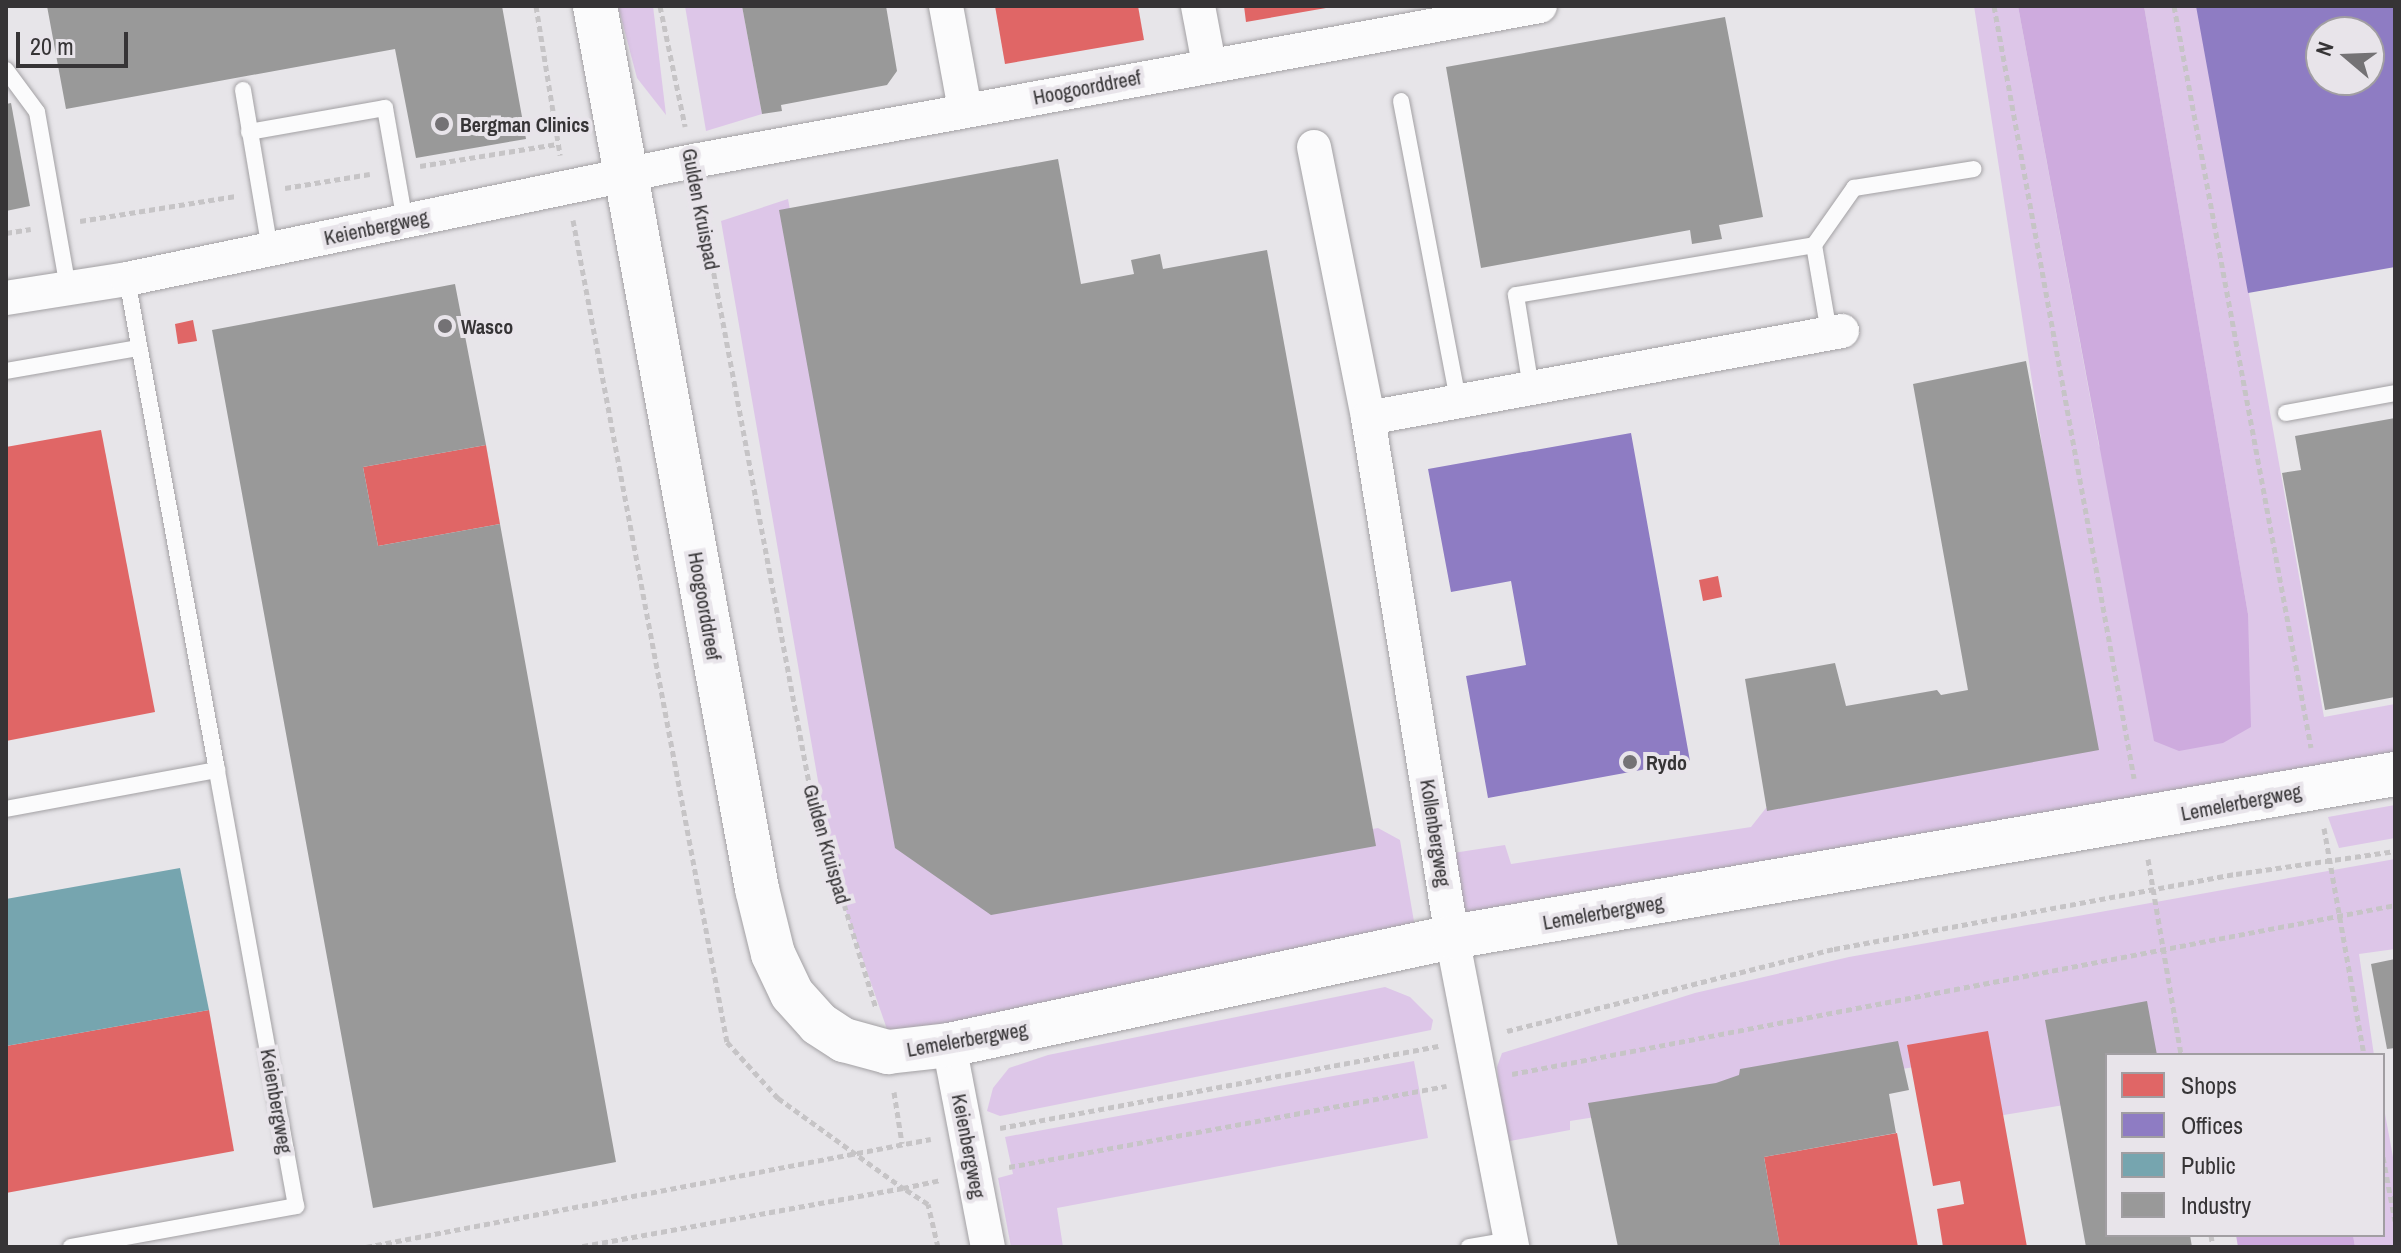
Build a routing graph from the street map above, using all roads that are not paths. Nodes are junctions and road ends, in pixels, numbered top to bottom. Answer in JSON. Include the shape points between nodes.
{"nodes":[{"id":1,"x":946,"y":6,"type":"edge"},
{"id":2,"x":1198,"y":6,"type":"edge"},
{"id":3,"x":1540,"y":6,"type":"edge"},
{"id":4,"x":593,"y":10,"type":"edge"},
{"id":5,"x":1448,"y":14,"type":"edge"},
{"id":6,"x":1209,"y":64,"type":"junction"},
{"id":7,"x":6,"y":70,"type":"edge"},
{"id":8,"x":243,"y":90,"type":"dead end"},
{"id":9,"x":1401,"y":101,"type":"dead end"},
{"id":10,"x":965,"y":110,"type":"junction"},
{"id":11,"x":249,"y":132,"type":"junction"},
{"id":12,"x":1314,"y":147,"type":"dead end"},
{"id":13,"x":1974,"y":169,"type":"dead end"},
{"id":14,"x":626,"y":175,"type":"junction"},
{"id":15,"x":405,"y":221,"type":"junction"},
{"id":16,"x":1814,"y":245,"type":"junction"},
{"id":17,"x":270,"y":249,"type":"junction"},
{"id":18,"x":127,"y":279,"type":"junction"},
{"id":19,"x":68,"y":288,"type":"junction"},
{"id":20,"x":6,"y":298,"type":"edge"},
{"id":21,"x":1836,"y":332,"type":"joint"},
{"id":22,"x":138,"y":348,"type":"junction"},
{"id":23,"x":6,"y":371,"type":"edge"},
{"id":24,"x":1531,"y":388,"type":"junction"},
{"id":25,"x":2395,"y":393,"type":"edge"},
{"id":26,"x":1458,"y":401,"type":"junction"},
{"id":27,"x":2286,"y":413,"type":"dead end"},
{"id":28,"x":1368,"y":418,"type":"junction"},
{"id":29,"x":217,"y":770,"type":"junction"},
{"id":30,"x":2395,"y":774,"type":"edge"},
{"id":31,"x":6,"y":809,"type":"edge"},
{"id":32,"x":1452,"y":937,"type":"junction"},
{"id":33,"x":819,"y":1024,"type":"joint"},
{"id":34,"x":949,"y":1045,"type":"junction"},
{"id":35,"x":1511,"y":1244,"type":"edge"},
{"id":36,"x":71,"y":1247,"type":"edge"},
{"id":37,"x":988,"y":1247,"type":"edge"},
{"id":38,"x":1469,"y":1247,"type":"edge"}],
"edges":[{"from":1,"to":10,"type":"street"},
{"from":2,"to":6,"type":"street"},
{"from":3,"to":5,"type":"street","name":"Hoogoorddreef"},
{"from":4,"to":14,"type":"street","name":"Hoogoorddreef"},
{"from":5,"to":6,"type":"street","name":"Hoogoorddreef"},
{"from":6,"to":10,"type":"street","name":"Hoogoorddreef"},
{"from":7,"to":19,"type":"lane","via":[[37,112]]},
{"from":8,"to":11,"type":"lane"},
{"from":9,"to":26,"type":"lane"},
{"from":10,"to":14,"type":"street","name":"Hoogoorddreef"},
{"from":11,"to":15,"type":"lane","via":[[385,108]]},
{"from":11,"to":17,"type":"lane"},
{"from":12,"to":28,"type":"street","name":"Kollenbergweg"},
{"from":13,"to":16,"type":"lane","via":[[1854,188]]},
{"from":14,"to":15,"type":"street","name":"Keienbergweg"},
{"from":14,"to":33,"type":"street","name":"Hoogoorddreef","via":[[757,889],[773,954],[792,994]]},
{"from":15,"to":17,"type":"street","name":"Keienbergweg"},
{"from":16,"to":21,"type":"lane"},
{"from":16,"to":24,"type":"lane","via":[[1516,295]]},
{"from":17,"to":18,"type":"street","name":"Keienbergweg"},
{"from":18,"to":19,"type":"street","name":"Keienbergweg"},
{"from":18,"to":22,"type":"lane","name":"Keienbergweg"},
{"from":19,"to":20,"type":"street","name":"Keienbergweg"},
{"from":21,"to":24,"type":"street"},
{"from":22,"to":23,"type":"lane"},
{"from":22,"to":29,"type":"lane","name":"Keienbergweg"},
{"from":24,"to":26,"type":"street"},
{"from":25,"to":27,"type":"lane"},
{"from":26,"to":28,"type":"street"},
{"from":28,"to":32,"type":"street","name":"Kollenbergweg"},
{"from":29,"to":31,"type":"lane"},
{"from":29,"to":36,"type":"lane","name":"Keienbergweg","via":[[296,1206]]},
{"from":30,"to":32,"type":"street","name":"Lemelerbergweg"},
{"from":32,"to":34,"type":"street","name":"Lemelerbergweg"},
{"from":32,"to":35,"type":"street","name":"Kollenbergweg"},
{"from":33,"to":34,"type":"street","name":"Lemelerbergweg","via":[[844,1040],[888,1052]]},
{"from":34,"to":37,"type":"street","name":"Keienbergweg"},
{"from":35,"to":38,"type":"lane"}]}
